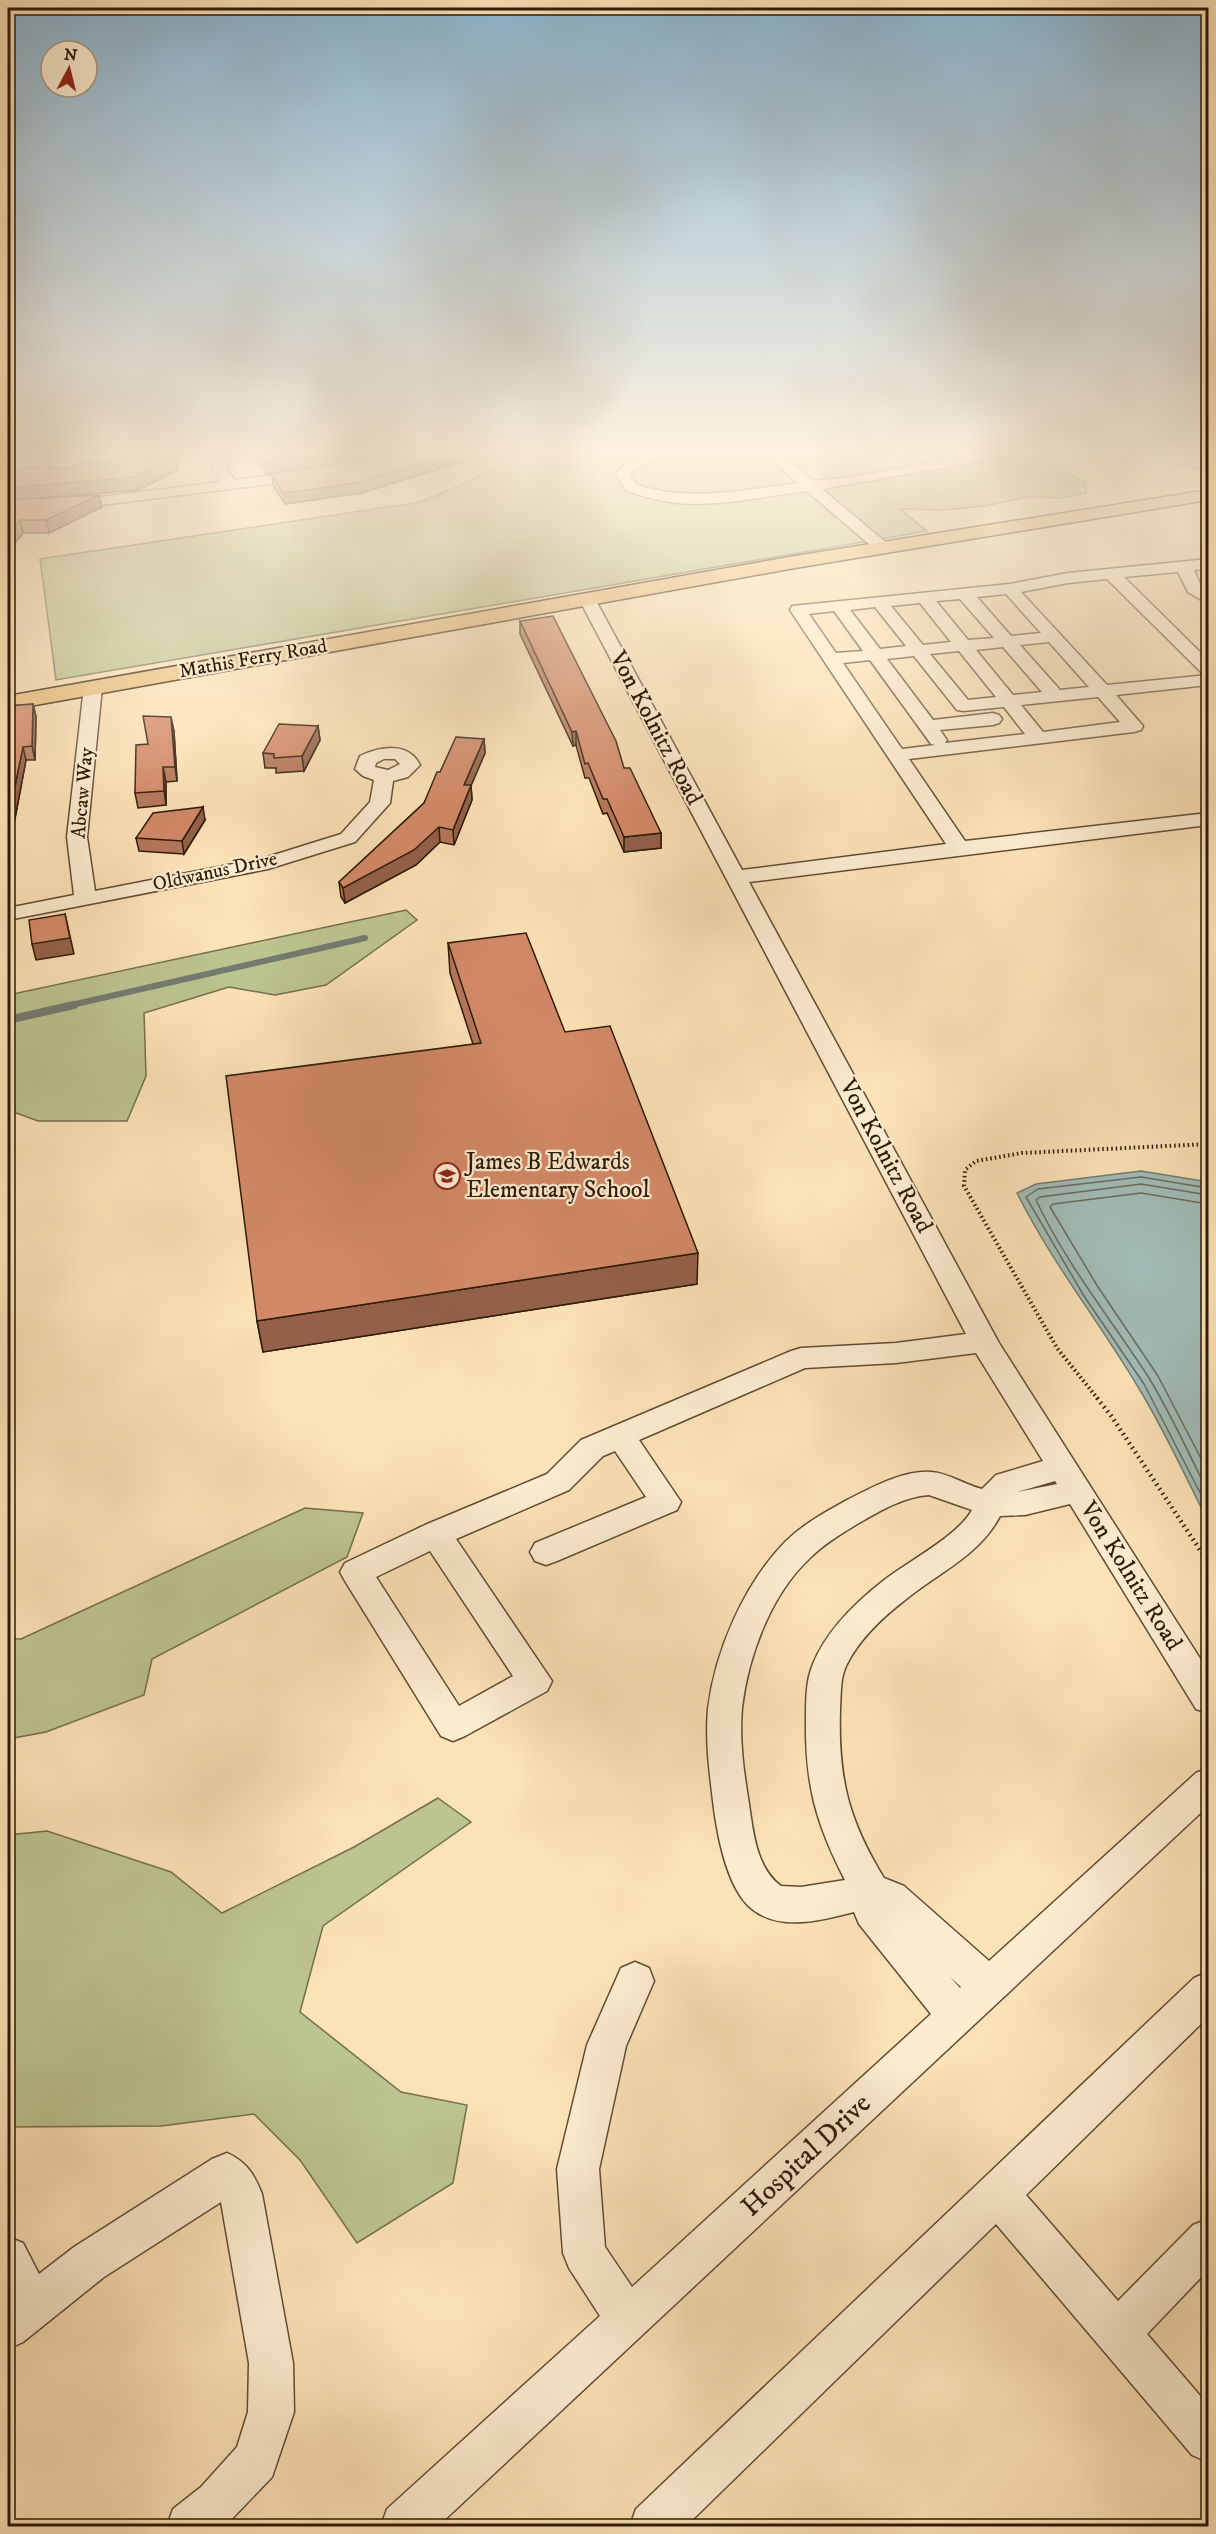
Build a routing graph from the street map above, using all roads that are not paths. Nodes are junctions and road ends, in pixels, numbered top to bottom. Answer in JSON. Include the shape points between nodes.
{"nodes":[{"id":1,"x":742,"y":572,"type":"edge"},
{"id":2,"x":1117,"y":572,"type":"edge"},
{"id":3,"x":1119,"y":572,"type":"joint"},
{"id":4,"x":1187,"y":572,"type":"edge"},
{"id":5,"x":1010,"y":589,"type":"junction"},
{"id":6,"x":964,"y":593,"type":"junction"},
{"id":7,"x":924,"y":597,"type":"junction"},
{"id":8,"x":587,"y":599,"type":"junction"},
{"id":9,"x":1209,"y":599,"type":"edge"},
{"id":10,"x":879,"y":602,"type":"junction"},
{"id":11,"x":839,"y":606,"type":"junction"},
{"id":12,"x":1052,"y":637,"type":"junction"},
{"id":13,"x":1008,"y":642,"type":"junction"},
{"id":14,"x":965,"y":646,"type":"junction"},
{"id":15,"x":1209,"y":649,"type":"edge"},
{"id":16,"x":919,"y":651,"type":"junction"},
{"id":17,"x":876,"y":655,"type":"junction"},
{"id":18,"x":832,"y":659,"type":"junction"},
{"id":19,"x":1209,"y":669,"type":"edge"},
{"id":20,"x":1209,"y":680,"type":"edge"},
{"id":21,"x":93,"y":687,"type":"junction"},
{"id":22,"x":1103,"y":692,"type":"junction"},
{"id":23,"x":1056,"y":697,"type":"junction"},
{"id":24,"x":1010,"y":701,"type":"junction"},
{"id":25,"x":8,"y":703,"type":"edge"},
{"id":26,"x":963,"y":706,"type":"junction"},
{"id":27,"x":1117,"y":707,"type":"junction"},
{"id":28,"x":918,"y":710,"type":"junction"},
{"id":29,"x":870,"y":715,"type":"junction"},
{"id":30,"x":1022,"y":716,"type":"junction"},
{"id":31,"x":929,"y":726,"type":"junction"},
{"id":32,"x":1038,"y":738,"type":"junction"},
{"id":33,"x":944,"y":749,"type":"junction"},
{"id":34,"x":897,"y":755,"type":"junction"},
{"id":35,"x":384,"y":776,"type":"dead end"},
{"id":36,"x":1209,"y":819,"type":"edge"},
{"id":37,"x":959,"y":848,"type":"junction"},
{"id":38,"x":736,"y":877,"type":"junction"},
{"id":39,"x":85,"y":898,"type":"junction"},
{"id":40,"x":8,"y":914,"type":"edge"},
{"id":41,"x":985,"y":1342,"type":"junction"},
{"id":42,"x":620,"y":1436,"type":"junction"},
{"id":43,"x":1070,"y":1479,"type":"junction"},
{"id":44,"x":992,"y":1504,"type":"junction"},
{"id":45,"x":436,"y":1534,"type":"junction"},
{"id":46,"x":546,"y":1552,"type":"dead end"},
{"id":47,"x":1209,"y":1700,"type":"edge"},
{"id":48,"x":1209,"y":1784,"type":"edge"},
{"id":49,"x":871,"y":1891,"type":"junction"},
{"id":50,"x":635,"y":1981,"type":"dead end"},
{"id":51,"x":988,"y":1987,"type":"junction"},
{"id":52,"x":1209,"y":1991,"type":"edge"},
{"id":53,"x":958,"y":2016,"type":"junction"},
{"id":54,"x":998,"y":2194,"type":"junction"},
{"id":55,"x":1209,"y":2240,"type":"edge"},
{"id":56,"x":8,"y":2258,"type":"edge"},
{"id":57,"x":20,"y":2317,"type":"edge"},
{"id":58,"x":628,"y":2320,"type":"junction"},
{"id":59,"x":1118,"y":2333,"type":"junction"},
{"id":60,"x":1209,"y":2439,"type":"edge"},
{"id":61,"x":190,"y":2526,"type":"edge"},
{"id":62,"x":404,"y":2526,"type":"edge"},
{"id":63,"x":653,"y":2526,"type":"edge"}],
"edges":[{"from":1,"to":8,"type":"main road","name":"Mathis Ferry Road"},
{"from":2,"to":5,"type":"street"},
{"from":3,"to":15,"type":"street"},
{"from":3,"to":19,"type":"street"},
{"from":4,"to":9,"type":"street","via":[[1194,589]]},
{"from":5,"to":6,"type":"street"},
{"from":5,"to":12,"type":"street"},
{"from":6,"to":7,"type":"street"},
{"from":6,"to":13,"type":"street"},
{"from":7,"to":10,"type":"street"},
{"from":7,"to":14,"type":"street"},
{"from":8,"to":21,"type":"main road","name":"Mathis Ferry Road"},
{"from":8,"to":38,"type":"street","name":"Von Kolnitz Road"},
{"from":10,"to":11,"type":"street"},
{"from":10,"to":16,"type":"street"},
{"from":11,"to":17,"type":"street"},
{"from":11,"to":18,"type":"street","via":[[798,610]]},
{"from":12,"to":13,"type":"street"},
{"from":12,"to":22,"type":"street"},
{"from":13,"to":14,"type":"street"},
{"from":13,"to":23,"type":"street"},
{"from":14,"to":16,"type":"street"},
{"from":14,"to":24,"type":"street"},
{"from":16,"to":17,"type":"street"},
{"from":16,"to":26,"type":"street"},
{"from":17,"to":18,"type":"street"},
{"from":17,"to":28,"type":"street"},
{"from":18,"to":29,"type":"street"},
{"from":20,"to":22,"type":"street"},
{"from":21,"to":25,"type":"main road","name":"Mathis Ferry Road"},
{"from":21,"to":39,"type":"street","name":"Abcaw Way","via":[[77,837]]},
{"from":22,"to":23,"type":"street"},
{"from":22,"to":27,"type":"street"},
{"from":23,"to":24,"type":"street"},
{"from":24,"to":26,"type":"street"},
{"from":24,"to":30,"type":"street"},
{"from":26,"to":28,"type":"street"},
{"from":27,"to":30,"type":"street"},
{"from":27,"to":32,"type":"street","via":[[1134,726]]},
{"from":28,"to":29,"type":"street"},
{"from":28,"to":31,"type":"street"},
{"from":29,"to":34,"type":"street"},
{"from":30,"to":31,"type":"street"},
{"from":30,"to":32,"type":"street"},
{"from":31,"to":33,"type":"street"},
{"from":32,"to":33,"type":"street"},
{"from":33,"to":34,"type":"street"},
{"from":34,"to":37,"type":"street"},
{"from":35,"to":39,"type":"street","name":"Oldwanus Drive","via":[[380,803],[348,838],[268,863]]},
{"from":36,"to":37,"type":"street"},
{"from":37,"to":38,"type":"street"},
{"from":38,"to":41,"type":"street","name":"Von Kolnitz Road"},
{"from":39,"to":40,"type":"street","name":"Oldwanus Drive"},
{"from":41,"to":42,"type":"street","via":[[897,1353],[801,1358]]},
{"from":41,"to":43,"type":"street","name":"Von Kolnitz Road"},
{"from":42,"to":45,"type":"street","via":[[592,1448],[558,1482]]},
{"from":42,"to":46,"type":"street","via":[[666,1502]]},
{"from":43,"to":44,"type":"street","via":[[1028,1505]]},
{"from":43,"to":47,"type":"street","name":"Von Kolnitz Road"},
{"from":44,"to":49,"type":"street","via":[[976,1531],[888,1595],[852,1630],[831,1659],[824,1691],[825,1785],[847,1851]]},
{"from":44,"to":49,"type":"street","via":[[929,1483],[876,1499],[812,1537],[777,1572],[739,1647],[725,1708],[725,1757],[734,1828],[744,1866],[765,1898],[787,1906]]},
{"from":45,"to":45,"type":"street","via":[[535,1681],[453,1726],[356,1572]]},
{"from":48,"to":51,"type":"street","name":"Hospital Drive"},
{"from":49,"to":51,"type":"street","via":[[891,1898]]},
{"from":49,"to":53,"type":"street","via":[[872,1912]]},
{"from":50,"to":58,"type":"street","via":[[607,2045],[578,2169],[584,2253]]},
{"from":51,"to":53,"type":"street","name":"Hospital Drive"},
{"from":52,"to":54,"type":"street"},
{"from":53,"to":58,"type":"street","name":"Hospital Drive"},
{"from":54,"to":59,"type":"street"},
{"from":54,"to":63,"type":"street"},
{"from":55,"to":59,"type":"street"},
{"from":56,"to":57,"type":"street"},
{"from":57,"to":61,"type":"street","via":[[89,2262],[227,2174],[241,2194],[271,2363],[271,2412],[256,2461]]},
{"from":58,"to":62,"type":"street","name":"Hospital Drive"},
{"from":59,"to":60,"type":"street"}]}
